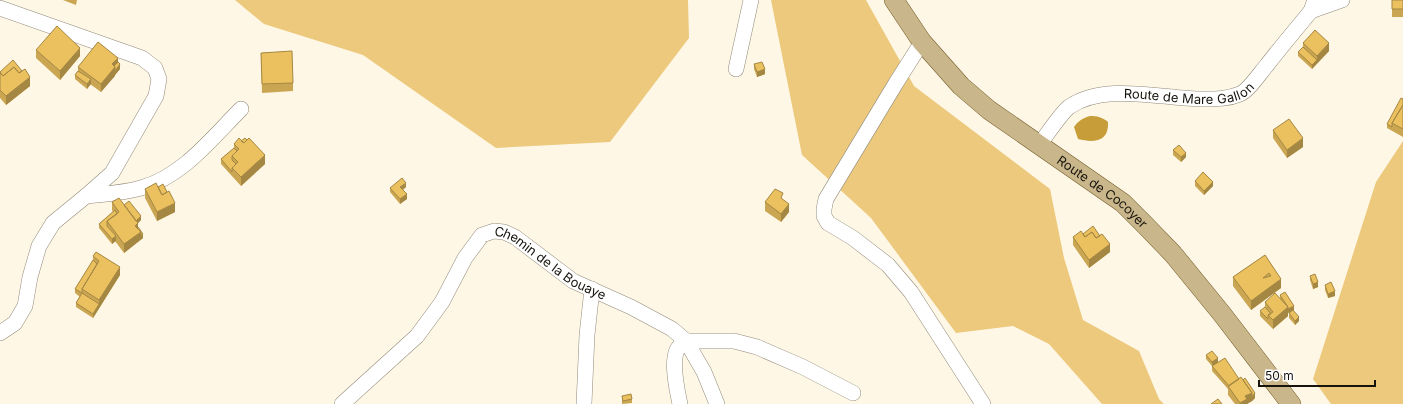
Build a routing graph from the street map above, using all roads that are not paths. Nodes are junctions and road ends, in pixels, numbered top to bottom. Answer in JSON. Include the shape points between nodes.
{"nodes":[{"id":1,"x":752,"y":0,"type":"edge"},
{"id":2,"x":894,"y":0,"type":"edge"},
{"id":3,"x":1342,"y":0,"type":"edge"},
{"id":4,"x":1313,"y":6,"type":"edge"},
{"id":5,"x":0,"y":8,"type":"edge"},
{"id":6,"x":922,"y":42,"type":"junction"},
{"id":7,"x":736,"y":69,"type":"dead end"},
{"id":8,"x":241,"y":109,"type":"dead end"},
{"id":9,"x":1039,"y":145,"type":"junction"},
{"id":10,"x":86,"y":196,"type":"junction"},
{"id":11,"x":592,"y":289,"type":"junction"},
{"id":12,"x":0,"y":333,"type":"edge"},
{"id":13,"x":686,"y":340,"type":"junction"},
{"id":14,"x":853,"y":393,"type":"dead end"},
{"id":15,"x":342,"y":404,"type":"edge"},
{"id":16,"x":584,"y":404,"type":"edge"},
{"id":17,"x":680,"y":404,"type":"edge"},
{"id":18,"x":716,"y":404,"type":"edge"},
{"id":19,"x":983,"y":404,"type":"edge"},
{"id":20,"x":1291,"y":404,"type":"edge"}],
"edges":[{"from":1,"to":7,"type":"street"},
{"from":2,"to":6,"type":"main road","name":"Route de Cocoyer"},
{"from":3,"to":4,"type":"street"},
{"from":4,"to":9,"type":"street","name":"Route de Mare Gallon","via":[[1242,94],[1227,99],[1190,99],[1123,92],[1097,96],[1077,102],[1068,108]]},
{"from":5,"to":10,"type":"street","via":[[142,58],[154,68],[159,79],[156,96],[112,173]]},
{"from":6,"to":9,"type":"main road","name":"Route de Cocoyer","via":[[961,86],[989,110]]},
{"from":6,"to":19,"type":"street","via":[[826,199],[824,216],[828,222],[888,265],[911,292]]},
{"from":8,"to":10,"type":"street","via":[[189,161],[164,179],[116,194]]},
{"from":9,"to":20,"type":"main road","name":"Route de Cocoyer","via":[[1123,203],[1145,225],[1173,254],[1222,314]]},
{"from":10,"to":12,"type":"street","via":[[53,222],[39,246],[25,306],[16,323]]},
{"from":11,"to":13,"type":"street","name":"Chemin de la Bouaye","via":[[672,329]]},
{"from":11,"to":15,"type":"street","name":"Chemin de la Bouaye","via":[[574,281],[515,237],[504,232],[486,232],[471,248],[442,302],[416,336]]},
{"from":11,"to":16,"type":"street"},
{"from":13,"to":14,"type":"street","via":[[734,341],[757,347]]},
{"from":13,"to":17,"type":"street","via":[[678,348],[675,357]]},
{"from":13,"to":18,"type":"street","name":"Chemin de la Bouaye","via":[[704,372]]}]}
